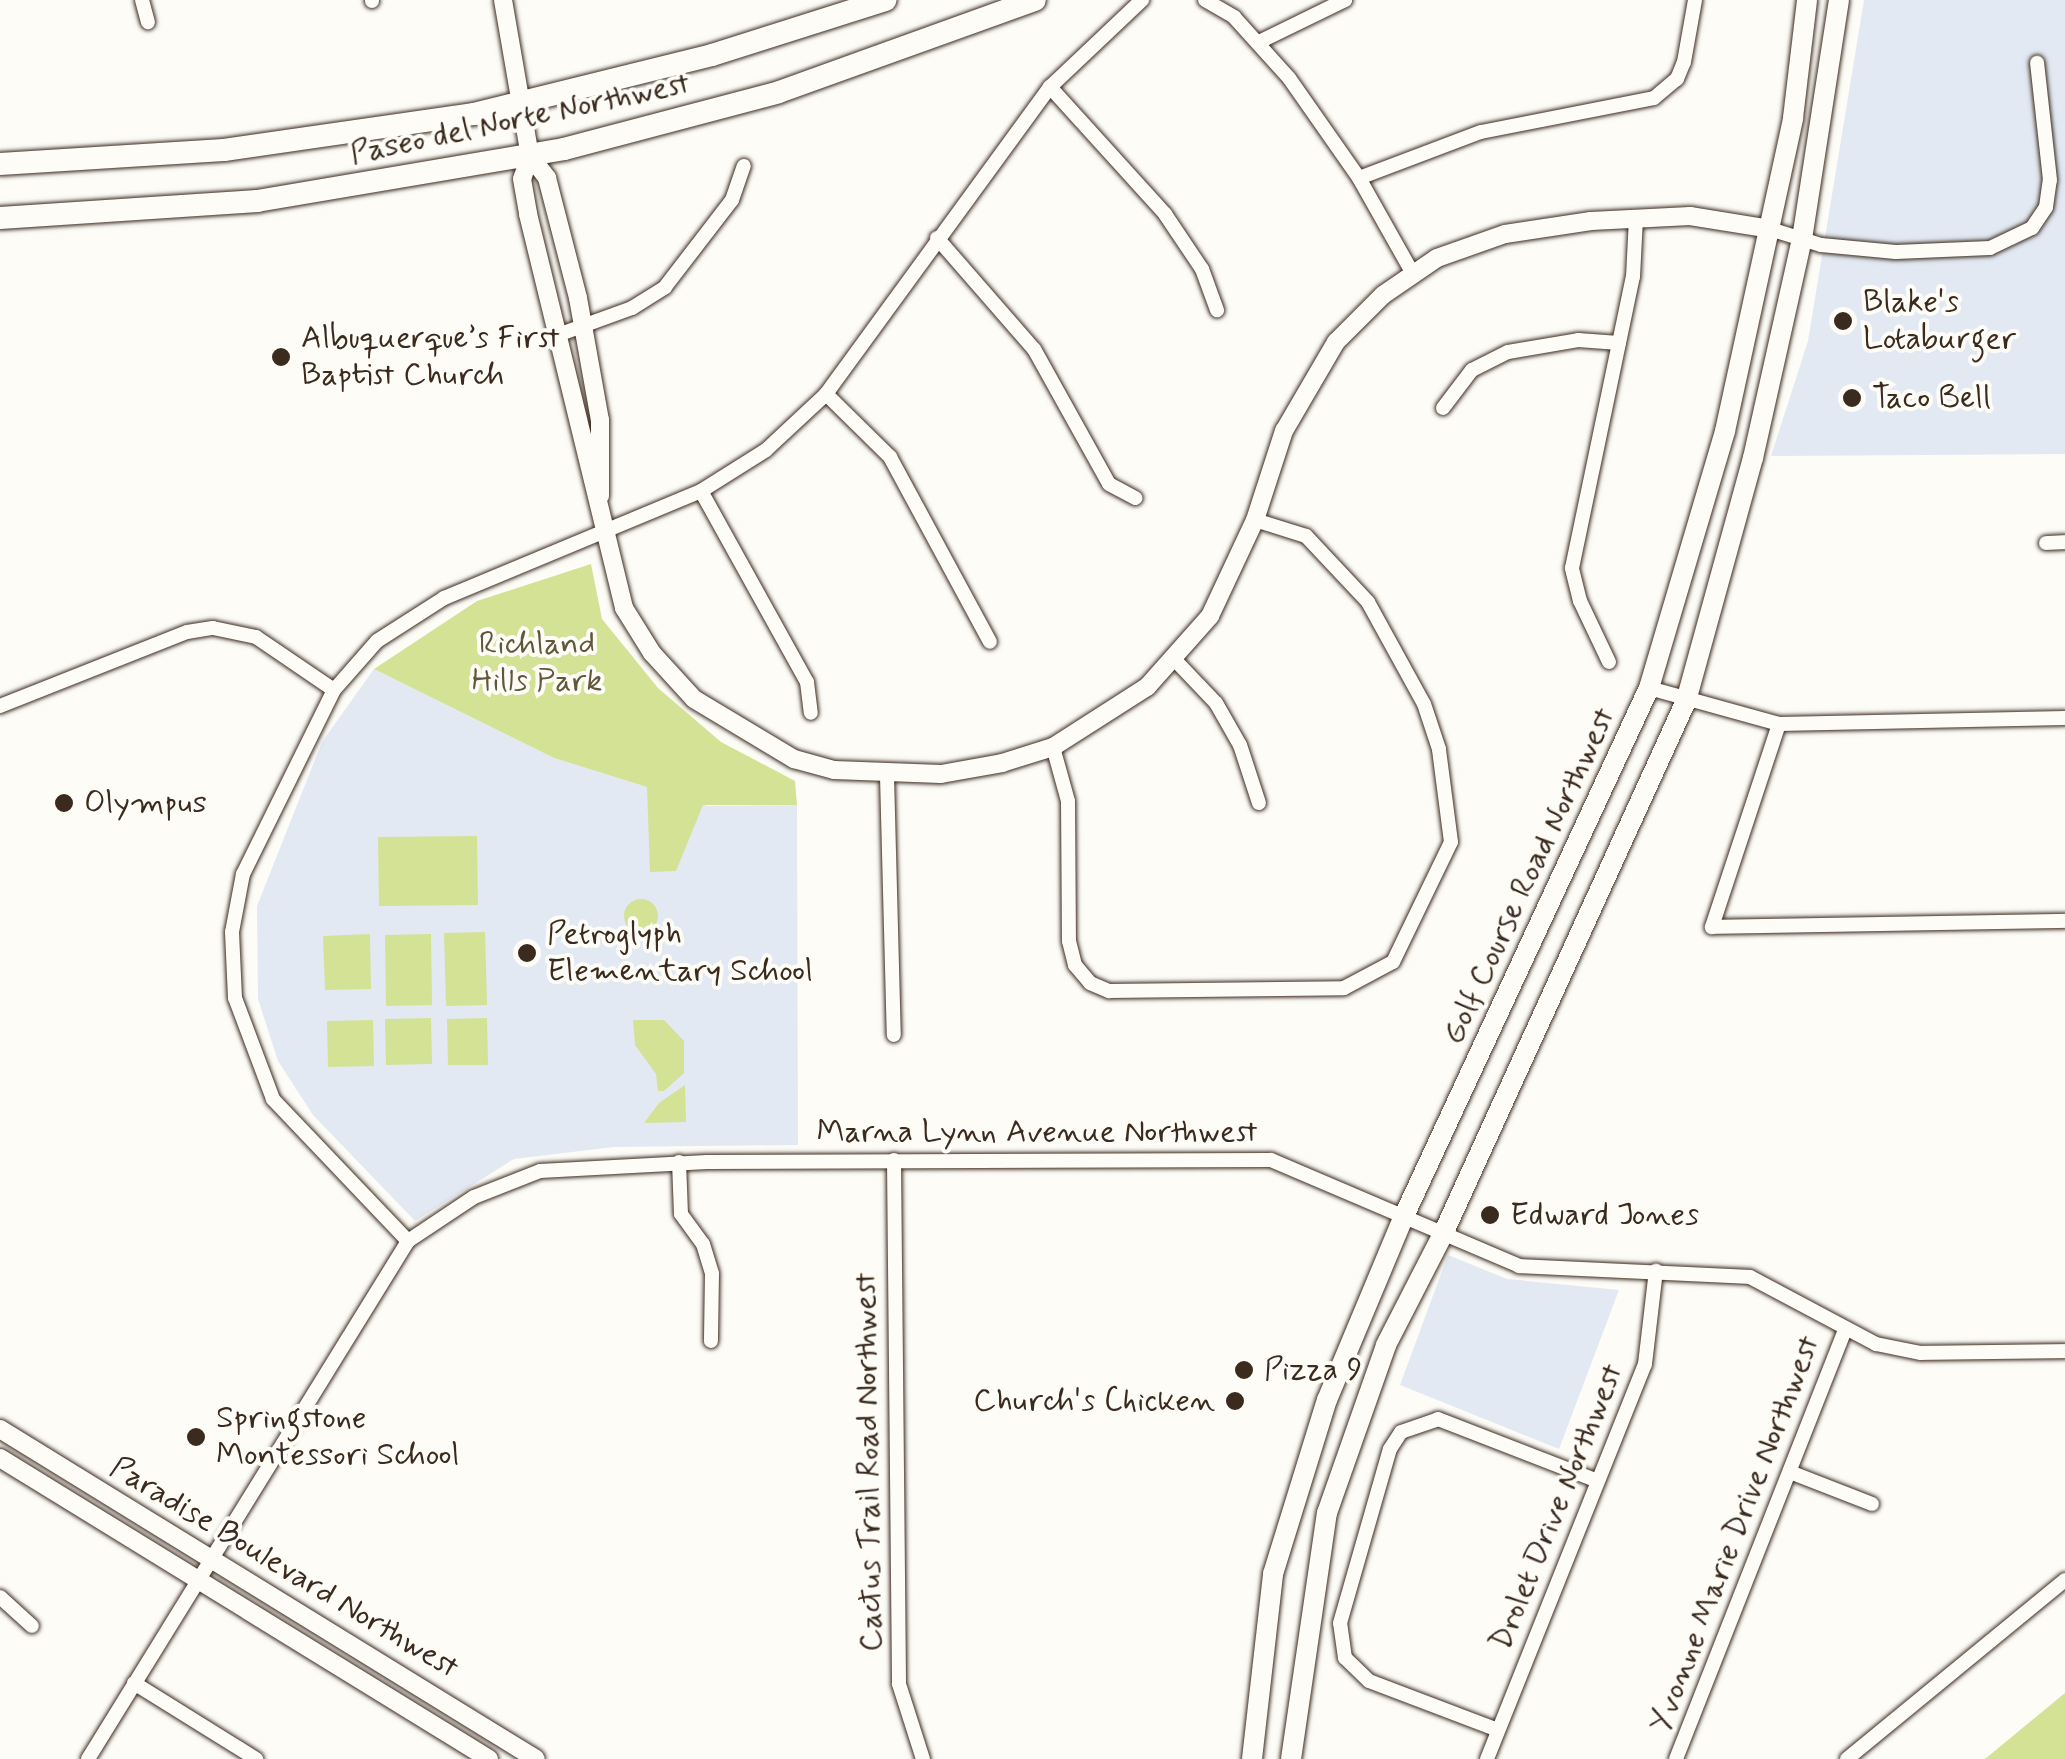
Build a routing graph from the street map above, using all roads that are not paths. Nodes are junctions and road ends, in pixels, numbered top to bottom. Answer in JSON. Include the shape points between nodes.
{"nodes":[{"id":1,"x":142,"y":0,"type":"edge"},
{"id":2,"x":503,"y":0,"type":"edge"},
{"id":3,"x":885,"y":0,"type":"edge"},
{"id":4,"x":1035,"y":0,"type":"edge"},
{"id":5,"x":1142,"y":0,"type":"edge"},
{"id":6,"x":1205,"y":0,"type":"edge"},
{"id":7,"x":1345,"y":0,"type":"edge"},
{"id":8,"x":1695,"y":0,"type":"edge"},
{"id":9,"x":1807,"y":0,"type":"edge"},
{"id":10,"x":1840,"y":0,"type":"edge"},
{"id":11,"x":148,"y":22,"type":"dead end"},
{"id":12,"x":1259,"y":42,"type":"junction"},
{"id":13,"x":2036,"y":63,"type":"dead end"},
{"id":14,"x":1050,"y":87,"type":"junction"},
{"id":15,"x":522,"y":104,"type":"junction"},
{"id":16,"x":530,"y":156,"type":"junction"},
{"id":17,"x":0,"y":164,"type":"edge"},
{"id":18,"x":744,"y":166,"type":"dead end"},
{"id":19,"x":1359,"y":178,"type":"junction"},
{"id":20,"x":0,"y":218,"type":"edge"},
{"id":21,"x":1636,"y":218,"type":"junction"},
{"id":22,"x":1770,"y":229,"type":"junction"},
{"id":23,"x":938,"y":238,"type":"junction"},
{"id":24,"x":1802,"y":238,"type":"junction"},
{"id":25,"x":1413,"y":274,"type":"junction"},
{"id":26,"x":1216,"y":310,"type":"dead end"},
{"id":27,"x":583,"y":326,"type":"junction"},
{"id":28,"x":556,"y":336,"type":"junction"},
{"id":29,"x":1619,"y":342,"type":"junction"},
{"id":30,"x":826,"y":394,"type":"junction"},
{"id":31,"x":1442,"y":408,"type":"dead end"},
{"id":32,"x":701,"y":491,"type":"junction"},
{"id":33,"x":1135,"y":498,"type":"dead end"},
{"id":34,"x":1255,"y":520,"type":"junction"},
{"id":35,"x":602,"y":531,"type":"junction"},
{"id":36,"x":2046,"y":542,"type":"dead end"},
{"id":37,"x":2065,"y":542,"type":"edge"},
{"id":38,"x":990,"y":642,"type":"dead end"},
{"id":39,"x":1175,"y":660,"type":"junction"},
{"id":40,"x":1609,"y":662,"type":"dead end"},
{"id":41,"x":1649,"y":688,"type":"junction"},
{"id":42,"x":334,"y":690,"type":"junction"},
{"id":43,"x":1686,"y":701,"type":"junction"},
{"id":44,"x":0,"y":706,"type":"edge"},
{"id":45,"x":810,"y":712,"type":"dead end"},
{"id":46,"x":2065,"y":718,"type":"edge"},
{"id":47,"x":1778,"y":724,"type":"junction"},
{"id":48,"x":1053,"y":747,"type":"junction"},
{"id":49,"x":886,"y":776,"type":"junction"},
{"id":50,"x":1259,"y":803,"type":"dead end"},
{"id":51,"x":2065,"y":921,"type":"edge"},
{"id":52,"x":894,"y":1035,"type":"dead end"},
{"id":53,"x":894,"y":1160,"type":"junction"},
{"id":54,"x":678,"y":1162,"type":"junction"},
{"id":55,"x":1404,"y":1216,"type":"junction"},
{"id":56,"x":1443,"y":1234,"type":"junction"},
{"id":57,"x":408,"y":1242,"type":"junction"},
{"id":58,"x":1656,"y":1271,"type":"junction"},
{"id":59,"x":1845,"y":1329,"type":"junction"},
{"id":60,"x":711,"y":1342,"type":"dead end"},
{"id":61,"x":2065,"y":1349,"type":"edge"},
{"id":62,"x":0,"y":1429,"type":"edge"},
{"id":63,"x":0,"y":1458,"type":"edge"},
{"id":64,"x":1790,"y":1472,"type":"junction"},
{"id":65,"x":1595,"y":1480,"type":"junction"},
{"id":66,"x":1872,"y":1504,"type":"dead end"},
{"id":67,"x":212,"y":1561,"type":"junction"},
{"id":68,"x":2065,"y":1580,"type":"edge"},
{"id":69,"x":202,"y":1581,"type":"junction"},
{"id":70,"x":0,"y":1597,"type":"edge"},
{"id":71,"x":32,"y":1626,"type":"dead end"},
{"id":72,"x":294,"y":1641,"type":"junction"},
{"id":73,"x":371,"y":1657,"type":"junction"},
{"id":74,"x":134,"y":1683,"type":"junction"},
{"id":75,"x":1498,"y":1730,"type":"junction"},
{"id":76,"x":88,"y":1759,"type":"edge"},
{"id":77,"x":256,"y":1759,"type":"edge"},
{"id":78,"x":490,"y":1759,"type":"edge"},
{"id":79,"x":536,"y":1759,"type":"edge"},
{"id":80,"x":923,"y":1759,"type":"edge"},
{"id":81,"x":1252,"y":1759,"type":"edge"},
{"id":82,"x":1291,"y":1759,"type":"edge"},
{"id":83,"x":1487,"y":1759,"type":"edge"},
{"id":84,"x":1676,"y":1759,"type":"edge"},
{"id":85,"x":1847,"y":1759,"type":"edge"}],
"edges":[{"from":1,"to":11,"type":"street"},
{"from":2,"to":15,"type":"street"},
{"from":3,"to":15,"type":"main road","name":"Paseo del Norte Northwest","via":[[730,50]]},
{"from":4,"to":16,"type":"main road","name":"Paseo del Norte Northwest","via":[[762,97]]},
{"from":5,"to":14,"type":"street"},
{"from":6,"to":12,"type":"street"},
{"from":7,"to":12,"type":"street"},
{"from":8,"to":19,"type":"street","via":[[1684,62],[1664,92],[1481,132]]},
{"from":9,"to":22,"type":"main road","name":"Golf Course Road Northwest","via":[[1794,118]]},
{"from":10,"to":24,"type":"main road"},
{"from":12,"to":19,"type":"street"},
{"from":13,"to":24,"type":"street","via":[[2050,180],[2046,207],[2032,228],[1990,248],[1917,252],[1851,250]]},
{"from":14,"to":23,"type":"street"},
{"from":14,"to":26,"type":"street","via":[[1165,214],[1202,269]]},
{"from":15,"to":16,"type":"street"},
{"from":15,"to":17,"type":"main road","name":"Paseo del Norte Northwest","via":[[282,144]]},
{"from":16,"to":20,"type":"main road","name":"Paseo del Norte Northwest","via":[[257,201]]},
{"from":16,"to":27,"type":"street","via":[[547,178]]},
{"from":16,"to":28,"type":"street","via":[[522,179]]},
{"from":18,"to":27,"type":"street","via":[[732,200],[665,287]]},
{"from":19,"to":25,"type":"street"},
{"from":21,"to":22,"type":"street","via":[[1690,216]]},
{"from":21,"to":25,"type":"street","via":[[1504,234]]},
{"from":21,"to":29,"type":"street"},
{"from":22,"to":24,"type":"street"},
{"from":22,"to":41,"type":"main road","name":"Golf Course Road Northwest","via":[[1725,431]]},
{"from":23,"to":30,"type":"street"},
{"from":23,"to":33,"type":"street","via":[[1034,349],[1109,484]]},
{"from":24,"to":43,"type":"main road","via":[[1753,458]]},
{"from":25,"to":34,"type":"street","via":[[1336,342],[1284,431]]},
{"from":27,"to":28,"type":"street"},
{"from":27,"to":35,"type":"street","via":[[600,420]]},
{"from":28,"to":35,"type":"street"},
{"from":29,"to":31,"type":"street","via":[[1578,340],[1508,352],[1472,370]]},
{"from":29,"to":40,"type":"street","via":[[1572,568]]},
{"from":30,"to":32,"type":"street","via":[[766,450]]},
{"from":30,"to":38,"type":"street","via":[[890,457]]},
{"from":32,"to":35,"type":"street"},
{"from":32,"to":45,"type":"street","via":[[807,682]]},
{"from":34,"to":39,"type":"street","via":[[1210,616]]},
{"from":34,"to":48,"type":"street","via":[[1306,536],[1368,602],[1424,704],[1439,749],[1451,842],[1393,962],[1344,988],[1109,991],[1075,965],[1069,942],[1068,800]]},
{"from":35,"to":42,"type":"street","via":[[438,601],[377,641]]},
{"from":35,"to":49,"type":"street","via":[[624,608],[652,653],[694,699],[794,758]]},
{"from":36,"to":37,"type":"street"},
{"from":39,"to":48,"type":"street","via":[[1107,718]]},
{"from":39,"to":50,"type":"street","via":[[1216,703],[1240,745]]},
{"from":41,"to":43,"type":"street"},
{"from":41,"to":55,"type":"main road","name":"Golf Course Road Northwest"},
{"from":42,"to":44,"type":"street","via":[[256,637],[213,628],[187,632]]},
{"from":42,"to":57,"type":"street","via":[[243,874],[232,932],[235,998],[274,1099]]},
{"from":43,"to":47,"type":"street"},
{"from":43,"to":56,"type":"main road"},
{"from":46,"to":47,"type":"street"},
{"from":47,"to":51,"type":"street","via":[[1712,927]]},
{"from":48,"to":49,"type":"street","via":[[941,774]]},
{"from":49,"to":52,"type":"street"},
{"from":53,"to":54,"type":"street","name":"Marna Lynn Avenue Northwest"},
{"from":53,"to":55,"type":"street","name":"Marna Lynn Avenue Northwest","via":[[1272,1160]]},
{"from":53,"to":80,"type":"street","name":"Cactus Trail Road Northwest","via":[[899,1684]]},
{"from":54,"to":57,"type":"street","name":"Marna Lynn Avenue Northwest","via":[[540,1171],[474,1197]]},
{"from":54,"to":60,"type":"street","via":[[681,1214],[712,1274]]},
{"from":55,"to":56,"type":"street","name":"Marna Lynn Avenue Northwest"},
{"from":55,"to":81,"type":"main road","name":"Golf Course Road Northwest","via":[[1327,1400],[1273,1574]]},
{"from":56,"to":58,"type":"street","name":"Marna Lynn Avenue Northwest","via":[[1520,1266]]},
{"from":56,"to":82,"type":"main road","via":[[1386,1345],[1327,1513]]},
{"from":57,"to":67,"type":"street"},
{"from":58,"to":59,"type":"street","name":"Marna Lynn Avenue Northwest","via":[[1750,1277],[1789,1292]]},
{"from":58,"to":65,"type":"street","name":"Drolet Drive Northwest","via":[[1645,1364]]},
{"from":59,"to":61,"type":"street","name":"Marna Lynn Avenue Northwest","via":[[1921,1353]]},
{"from":59,"to":64,"type":"street","name":"Yvonne Marie Drive Northwest"},
{"from":62,"to":67,"type":"street","name":"Paradise Boulevard Northwest"},
{"from":63,"to":69,"type":"street","name":"Paradise Boulevard Northwest"},
{"from":64,"to":66,"type":"street"},
{"from":64,"to":84,"type":"street","name":"Yvonne Marie Drive Northwest"},
{"from":65,"to":75,"type":"street","name":"Drolet Drive Northwest"},
{"from":65,"to":75,"type":"street","via":[[1458,1423],[1419,1421],[1390,1448],[1340,1623],[1345,1658],[1369,1680]]},
{"from":67,"to":69,"type":"street"},
{"from":67,"to":73,"type":"street","name":"Paradise Boulevard Northwest"},
{"from":68,"to":85,"type":"street"},
{"from":69,"to":72,"type":"street","name":"Paradise Boulevard Northwest"},
{"from":69,"to":74,"type":"street"},
{"from":70,"to":71,"type":"street"},
{"from":72,"to":73,"type":"street","via":[[350,1659]]},
{"from":72,"to":78,"type":"street","name":"Paradise Boulevard Northwest"},
{"from":73,"to":79,"type":"street","name":"Paradise Boulevard Northwest"},
{"from":74,"to":76,"type":"street"},
{"from":74,"to":77,"type":"street"},
{"from":75,"to":83,"type":"street","name":"Drolet Drive Northwest"}]}
